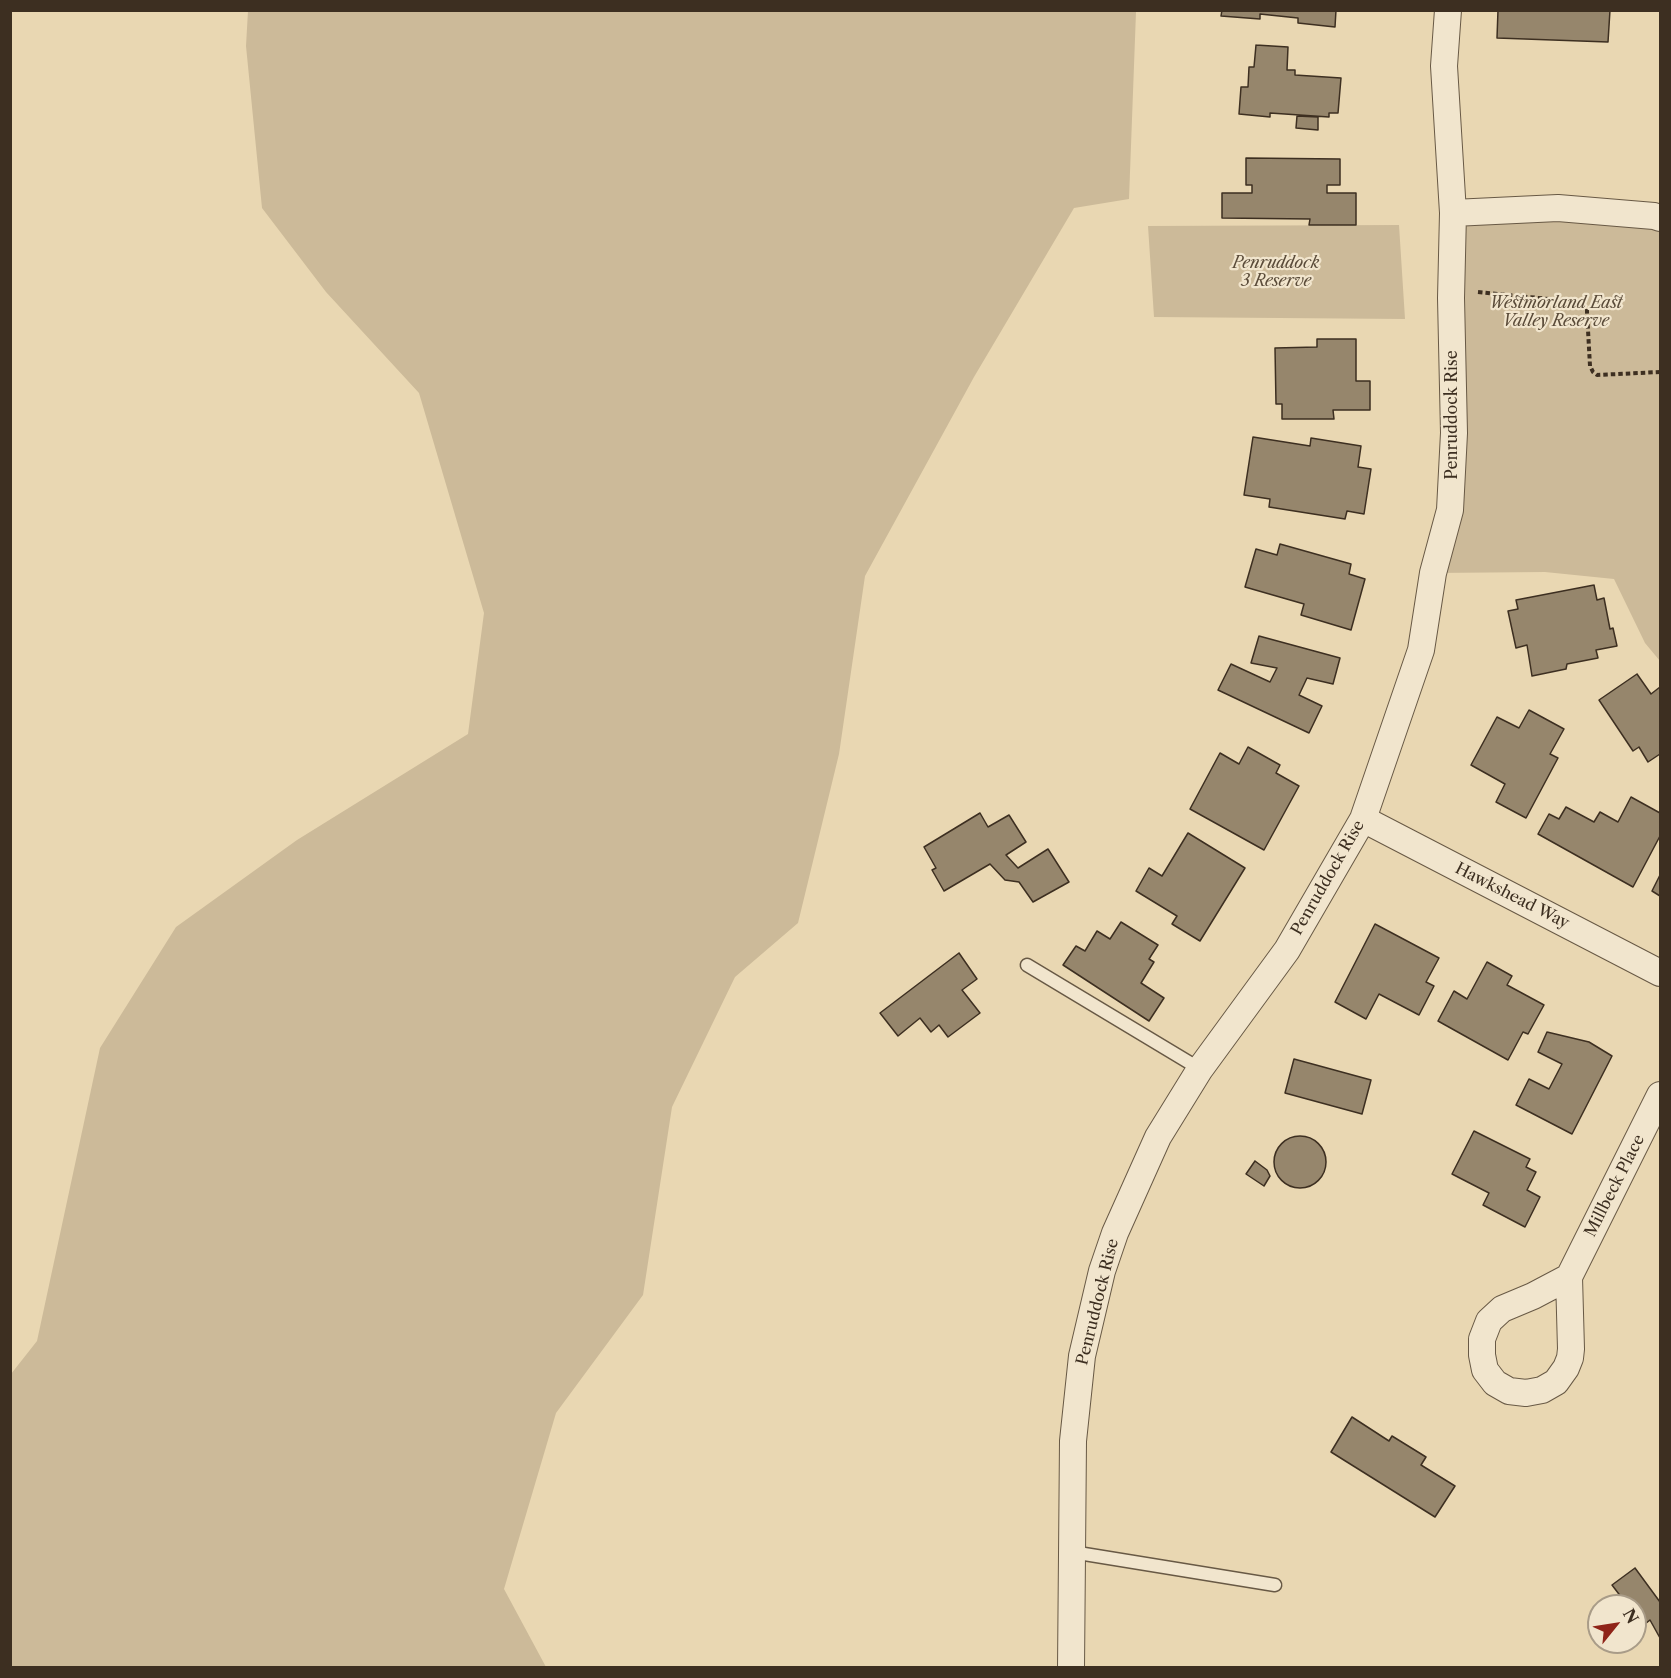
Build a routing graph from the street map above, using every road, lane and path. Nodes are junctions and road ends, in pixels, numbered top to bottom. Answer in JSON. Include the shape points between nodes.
{"nodes":[{"id":1,"x":1448,"y":10,"type":"edge"},
{"id":2,"x":1453,"y":213,"type":"junction"},
{"id":3,"x":1660,"y":218,"type":"edge"},
{"id":4,"x":1478,"y":292,"type":"dead end"},
{"id":5,"x":1660,"y":372,"type":"edge"},
{"id":6,"x":1363,"y":819,"type":"junction"},
{"id":7,"x":1027,"y":965,"type":"dead end"},
{"id":8,"x":1660,"y":974,"type":"edge"},
{"id":9,"x":1200,"y":1069,"type":"junction"},
{"id":10,"x":1660,"y":1095,"type":"edge"},
{"id":11,"x":1569,"y":1277,"type":"junction"},
{"id":12,"x":1072,"y":1552,"type":"junction"},
{"id":13,"x":1275,"y":1585,"type":"dead end"},
{"id":14,"x":1071,"y":1668,"type":"edge"}],
"edges":[{"from":1,"to":2,"type":"street","name":"Penruddock Rise","via":[[1444,66]]},
{"from":2,"to":3,"type":"street","via":[[1558,208]]},
{"from":2,"to":6,"type":"street","name":"Penruddock Rise","via":[[1454,433],[1450,510],[1433,573],[1421,650]]},
{"from":4,"to":5,"type":"path","via":[[1583,304],[1587,308],[1593,372]]},
{"from":6,"to":8,"type":"street","name":"Hawkshead Way"},
{"from":6,"to":9,"type":"street","name":"Penruddock Rise","via":[[1287,950]]},
{"from":7,"to":9,"type":"lane"},
{"from":9,"to":12,"type":"street","name":"Penruddock Rise","via":[[1158,1137],[1102,1271],[1080,1366],[1073,1441]]},
{"from":10,"to":11,"type":"street","name":"Millbeck Place"},
{"from":11,"to":11,"type":"street","name":"Millbeck Place","via":[[1571,1349],[1566,1368],[1556,1382],[1542,1390],[1509,1391],[1495,1383],[1485,1370],[1482,1355],[1482,1339],[1489,1321],[1502,1309]]},
{"from":12,"to":13,"type":"lane"},
{"from":12,"to":14,"type":"street","name":"Penruddock Rise"}]}
